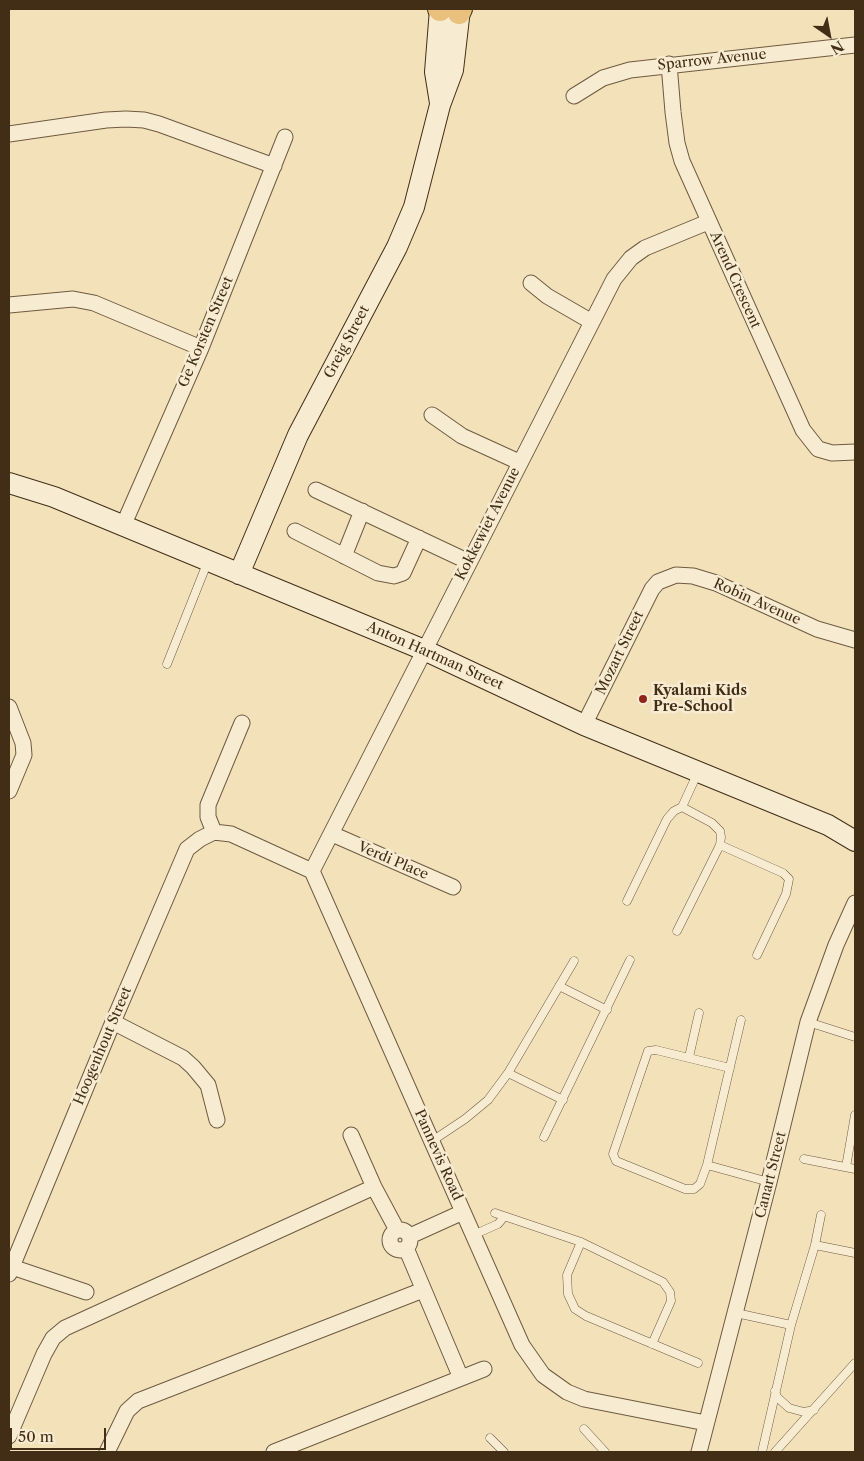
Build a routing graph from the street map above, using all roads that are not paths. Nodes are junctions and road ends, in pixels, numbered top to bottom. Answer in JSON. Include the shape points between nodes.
{"nodes":[{"id":1,"x":450,"y":10,"type":"edge"},
{"id":2,"x":855,"y":45,"type":"edge"},
{"id":3,"x":669,"y":64,"type":"junction"},
{"id":4,"x":574,"y":96,"type":"dead end"},
{"id":5,"x":9,"y":134,"type":"edge"},
{"id":6,"x":285,"y":137,"type":"dead end"},
{"id":7,"x":274,"y":166,"type":"junction"},
{"id":8,"x":708,"y":222,"type":"junction"},
{"id":9,"x":531,"y":282,"type":"dead end"},
{"id":10,"x":9,"y":305,"type":"edge"},
{"id":11,"x":592,"y":322,"type":"junction"},
{"id":12,"x":201,"y":348,"type":"junction"},
{"id":13,"x":432,"y":415,"type":"dead end"},
{"id":14,"x":855,"y":452,"type":"edge"},
{"id":15,"x":519,"y":462,"type":"junction"},
{"id":16,"x":9,"y":483,"type":"edge"},
{"id":17,"x":316,"y":490,"type":"dead end"},
{"id":18,"x":362,"y":511,"type":"junction"},
{"id":19,"x":123,"y":526,"type":"junction"},
{"id":20,"x":295,"y":530,"type":"dead end"},
{"id":21,"x":420,"y":538,"type":"junction"},
{"id":22,"x":344,"y":556,"type":"junction"},
{"id":23,"x":208,"y":561,"type":"junction"},
{"id":24,"x":469,"y":562,"type":"junction"},
{"id":25,"x":239,"y":574,"type":"junction"},
{"id":26,"x":658,"y":582,"type":"joint"},
{"id":27,"x":855,"y":640,"type":"edge"},
{"id":28,"x":424,"y":650,"type":"junction"},
{"id":29,"x":167,"y":664,"type":"dead end"},
{"id":30,"x":9,"y":707,"type":"edge"},
{"id":31,"x":242,"y":723,"type":"dead end"},
{"id":32,"x":584,"y":725,"type":"junction"},
{"id":33,"x":698,"y":772,"type":"junction"},
{"id":34,"x":9,"y":791,"type":"edge"},
{"id":35,"x":682,"y":808,"type":"junction"},
{"id":36,"x":214,"y":832,"type":"junction"},
{"id":37,"x":332,"y":834,"type":"junction"},
{"id":38,"x":855,"y":841,"type":"edge"},
{"id":39,"x":720,"y":845,"type":"junction"},
{"id":40,"x":312,"y":871,"type":"junction"},
{"id":41,"x":453,"y":887,"type":"dead end"},
{"id":42,"x":627,"y":902,"type":"dead end"},
{"id":43,"x":855,"y":903,"type":"edge"},
{"id":44,"x":677,"y":931,"type":"dead end"},
{"id":45,"x":757,"y":954,"type":"dead end"},
{"id":46,"x":630,"y":960,"type":"dead end"},
{"id":47,"x":574,"y":961,"type":"dead end"},
{"id":48,"x":559,"y":986,"type":"junction"},
{"id":49,"x":607,"y":1010,"type":"junction"},
{"id":50,"x":699,"y":1013,"type":"dead end"},
{"id":51,"x":741,"y":1020,"type":"dead end"},
{"id":52,"x":113,"y":1022,"type":"junction"},
{"id":53,"x":808,"y":1022,"type":"junction"},
{"id":54,"x":855,"y":1038,"type":"edge"},
{"id":55,"x":689,"y":1057,"type":"junction"},
{"id":56,"x":730,"y":1068,"type":"junction"},
{"id":57,"x":508,"y":1073,"type":"junction"},
{"id":58,"x":563,"y":1100,"type":"junction"},
{"id":59,"x":855,"y":1115,"type":"edge"},
{"id":60,"x":217,"y":1120,"type":"dead end"},
{"id":61,"x":351,"y":1135,"type":"dead end"},
{"id":62,"x":544,"y":1137,"type":"dead end"},
{"id":63,"x":432,"y":1141,"type":"junction"},
{"id":64,"x":804,"y":1159,"type":"dead end"},
{"id":65,"x":707,"y":1165,"type":"junction"},
{"id":66,"x":846,"y":1167,"type":"junction"},
{"id":67,"x":855,"y":1168,"type":"edge"},
{"id":68,"x":769,"y":1182,"type":"junction"},
{"id":69,"x":374,"y":1187,"type":"junction"},
{"id":70,"x":463,"y":1212,"type":"junction"},
{"id":71,"x":495,"y":1213,"type":"dead end"},
{"id":72,"x":821,"y":1215,"type":"dead end"},
{"id":73,"x":504,"y":1217,"type":"junction"},
{"id":74,"x":473,"y":1235,"type":"junction"},
{"id":75,"x":404,"y":1238,"type":"junction"},
{"id":76,"x":581,"y":1242,"type":"junction"},
{"id":77,"x":815,"y":1245,"type":"junction"},
{"id":78,"x":855,"y":1253,"type":"edge"},
{"id":79,"x":10,"y":1271,"type":"edge"},
{"id":80,"x":423,"y":1290,"type":"junction"},
{"id":81,"x":86,"y":1292,"type":"dead end"},
{"id":82,"x":736,"y":1313,"type":"junction"},
{"id":83,"x":791,"y":1325,"type":"junction"},
{"id":84,"x":652,"y":1344,"type":"junction"},
{"id":85,"x":698,"y":1363,"type":"dead end"},
{"id":86,"x":855,"y":1363,"type":"edge"},
{"id":87,"x":484,"y":1369,"type":"dead end"},
{"id":88,"x":461,"y":1378,"type":"junction"},
{"id":89,"x":775,"y":1391,"type":"junction"},
{"id":90,"x":814,"y":1410,"type":"junction"},
{"id":91,"x":706,"y":1423,"type":"junction"},
{"id":92,"x":584,"y":1429,"type":"dead end"},
{"id":93,"x":9,"y":1436,"type":"edge"},
{"id":94,"x":490,"y":1438,"type":"dead end"},
{"id":95,"x":106,"y":1452,"type":"edge"},
{"id":96,"x":274,"y":1452,"type":"edge"},
{"id":97,"x":504,"y":1452,"type":"edge"},
{"id":98,"x":603,"y":1452,"type":"edge"},
{"id":99,"x":699,"y":1452,"type":"edge"},
{"id":100,"x":762,"y":1452,"type":"edge"},
{"id":101,"x":775,"y":1452,"type":"edge"}],
"edges":[{"from":1,"to":25,"type":"street","name":"Greig Street","via":[[453,70],[406,227],[298,435]]},
{"from":2,"to":3,"type":"street","name":"Sparrow Avenue"},
{"from":3,"to":4,"type":"street","name":"Sparrow Avenue","via":[[612,74]]},
{"from":3,"to":8,"type":"street","name":"Arend Crescent","via":[[677,143]]},
{"from":5,"to":7,"type":"street","via":[[116,120],[144,120]]},
{"from":6,"to":7,"type":"street","name":"Ge Korsten Street"},
{"from":7,"to":12,"type":"street","name":"Ge Korsten Street"},
{"from":8,"to":11,"type":"street","name":"Kokkewiet Avenue","via":[[645,248],[631,258],[614,279]]},
{"from":8,"to":14,"type":"street","name":"Arend Crescent","via":[[807,438],[824,452]]},
{"from":9,"to":11,"type":"street","via":[[547,296]]},
{"from":10,"to":12,"type":"street","via":[[73,299],[94,303]]},
{"from":11,"to":15,"type":"street","name":"Kokkewiet Avenue"},
{"from":12,"to":19,"type":"street","name":"Ge Korsten Street"},
{"from":13,"to":15,"type":"street","via":[[462,436]]},
{"from":15,"to":24,"type":"street","name":"Kokkewiet Avenue"},
{"from":16,"to":19,"type":"street","name":"Anton Hartman Street","via":[[54,497]]},
{"from":17,"to":18,"type":"street"},
{"from":18,"to":21,"type":"street"},
{"from":18,"to":22,"type":"street"},
{"from":19,"to":23,"type":"street","name":"Anton Hartman Street"},
{"from":20,"to":22,"type":"street"},
{"from":21,"to":22,"type":"street","via":[[399,576],[378,573]]},
{"from":21,"to":24,"type":"street"},
{"from":23,"to":25,"type":"street","name":"Anton Hartman Street"},
{"from":23,"to":29,"type":"lane"},
{"from":24,"to":28,"type":"street","name":"Kokkewiet Avenue"},
{"from":25,"to":28,"type":"street","name":"Anton Hartman Street"},
{"from":26,"to":27,"type":"street","name":"Robin Avenue","via":[[682,574],[707,580],[816,629]]},
{"from":26,"to":32,"type":"street","name":"Mozart Street"},
{"from":28,"to":32,"type":"street","name":"Anton Hartman Street"},
{"from":28,"to":37,"type":"street","name":"Kokkewiet Avenue"},
{"from":30,"to":34,"type":"street","via":[[23,743],[24,755]]},
{"from":31,"to":36,"type":"street","via":[[208,805],[208,817]]},
{"from":32,"to":33,"type":"street","name":"Anton Hartman Street"},
{"from":33,"to":35,"type":"lane"},
{"from":33,"to":38,"type":"street","name":"Anton Hartman Street","via":[[828,825]]},
{"from":35,"to":39,"type":"lane","via":[[716,826],[720,831]]},
{"from":35,"to":42,"type":"lane","via":[[669,816]]},
{"from":36,"to":40,"type":"street","via":[[238,837]]},
{"from":36,"to":52,"type":"street","name":"Hoogenhout Street","via":[[200,838],[187,850]]},
{"from":37,"to":40,"type":"street","name":"Kokkewiet Avenue"},
{"from":37,"to":41,"type":"street","name":"Verdi Place"},
{"from":39,"to":44,"type":"lane"},
{"from":39,"to":45,"type":"lane","via":[[789,879],[786,894]]},
{"from":40,"to":63,"type":"street","name":"Pannevis Road"},
{"from":43,"to":53,"type":"street","name":"Canart Street"},
{"from":46,"to":49,"type":"lane"},
{"from":47,"to":48,"type":"lane"},
{"from":48,"to":49,"type":"lane"},
{"from":48,"to":57,"type":"lane"},
{"from":49,"to":58,"type":"lane"},
{"from":50,"to":55,"type":"lane"},
{"from":51,"to":56,"type":"lane"},
{"from":52,"to":60,"type":"street","via":[[193,1067],[208,1085]]},
{"from":52,"to":79,"type":"street","name":"Hoogenhout Street"},
{"from":53,"to":54,"type":"lane"},
{"from":53,"to":68,"type":"street","name":"Canart Street"},
{"from":55,"to":56,"type":"lane"},
{"from":55,"to":65,"type":"lane","via":[[656,1050],[645,1053],[614,1157],[618,1162],[690,1190],[700,1184]]},
{"from":56,"to":65,"type":"lane"},
{"from":57,"to":58,"type":"lane"},
{"from":57,"to":63,"type":"lane","via":[[478,1109]]},
{"from":58,"to":62,"type":"lane"},
{"from":59,"to":66,"type":"lane"},
{"from":61,"to":69,"type":"street"},
{"from":63,"to":70,"type":"street","name":"Pannevis Road"},
{"from":64,"to":66,"type":"lane"},
{"from":65,"to":68,"type":"lane"},
{"from":66,"to":67,"type":"lane"},
{"from":68,"to":82,"type":"street","name":"Canart Street"},
{"from":69,"to":75,"type":"street"},
{"from":69,"to":93,"type":"street","via":[[66,1328],[53,1338],[44,1354]]},
{"from":70,"to":74,"type":"street","name":"Pannevis Road"},
{"from":70,"to":75,"type":"street"},
{"from":71,"to":73,"type":"lane"},
{"from":72,"to":77,"type":"lane"},
{"from":73,"to":74,"type":"lane","via":[[498,1224]]},
{"from":73,"to":76,"type":"lane"},
{"from":74,"to":91,"type":"street","name":"Pannevis Road","via":[[522,1345],[552,1383],[584,1399]]},
{"from":75,"to":80,"type":"street"},
{"from":76,"to":84,"type":"lane","via":[[567,1275],[568,1294],[575,1309]]},
{"from":76,"to":84,"type":"lane","via":[[667,1286],[671,1301]]},
{"from":77,"to":78,"type":"lane"},
{"from":77,"to":83,"type":"lane"},
{"from":79,"to":81,"type":"street"},
{"from":80,"to":88,"type":"street"},
{"from":80,"to":95,"type":"street","via":[[138,1401],[118,1425]]},
{"from":82,"to":83,"type":"lane"},
{"from":82,"to":91,"type":"street","name":"Canart Street"},
{"from":83,"to":89,"type":"lane"},
{"from":84,"to":85,"type":"lane"},
{"from":86,"to":90,"type":"lane"},
{"from":87,"to":88,"type":"street"},
{"from":88,"to":96,"type":"street"},
{"from":89,"to":90,"type":"lane","via":[[789,1408],[804,1412]]},
{"from":89,"to":100,"type":"lane"},
{"from":90,"to":101,"type":"lane"},
{"from":91,"to":99,"type":"street","name":"Canart Street"},
{"from":92,"to":98,"type":"lane"},
{"from":94,"to":97,"type":"lane"}]}
